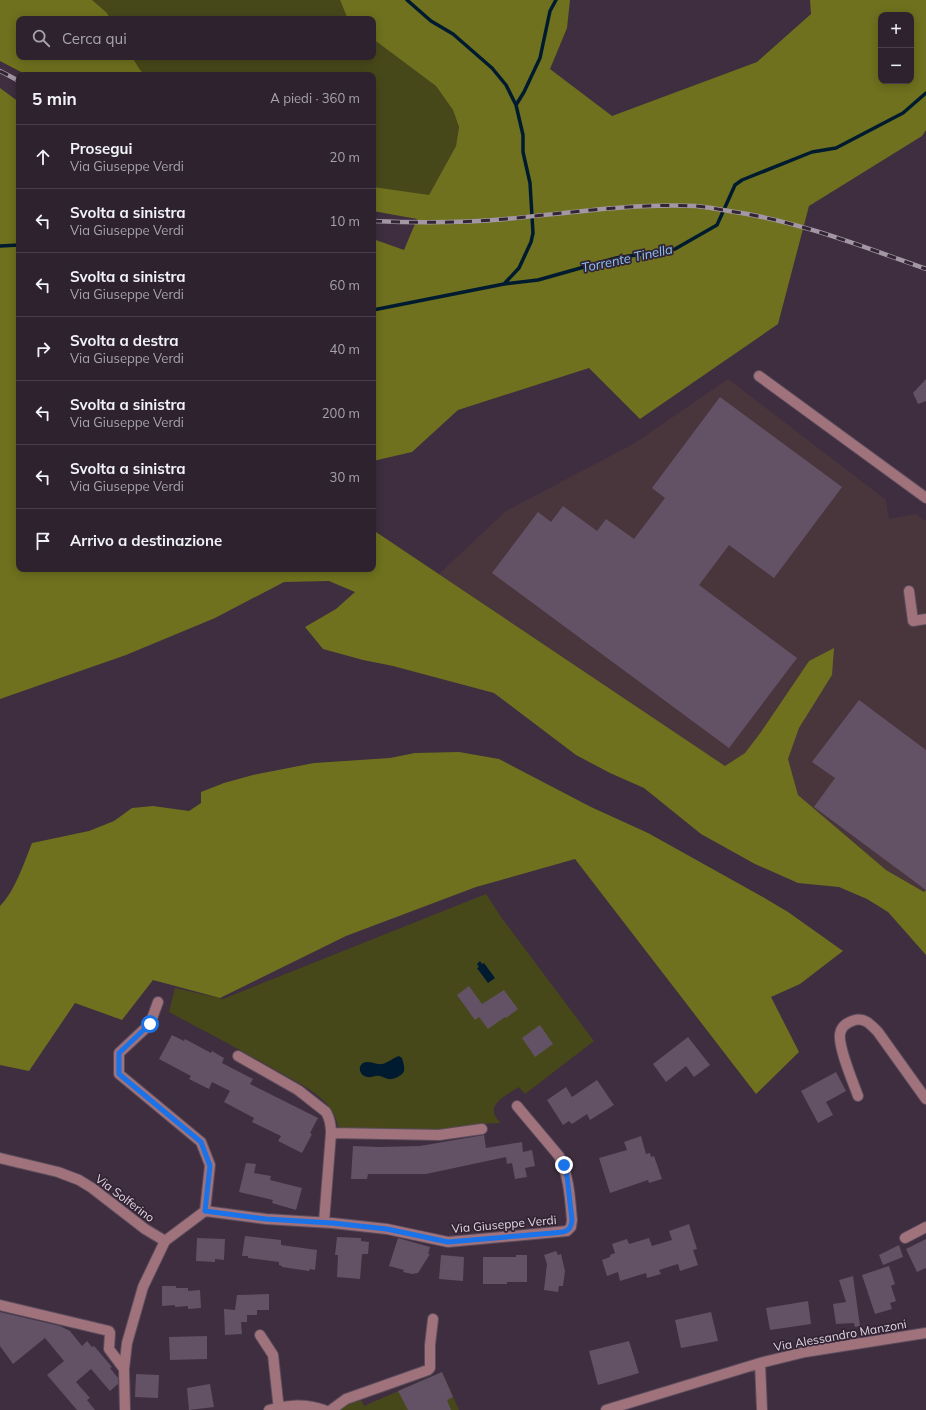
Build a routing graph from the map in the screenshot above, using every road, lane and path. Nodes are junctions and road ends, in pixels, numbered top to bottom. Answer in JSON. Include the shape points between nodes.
{"nodes":[{"id":1,"x":759,"y":376,"type":"dead end"},
{"id":2,"x":926,"y":498,"type":"edge"},
{"id":3,"x":909,"y":591,"type":"dead end"},
{"id":4,"x":926,"y":619,"type":"edge"},
{"id":5,"x":158,"y":1002,"type":"dead end"},
{"id":6,"x":238,"y":1056,"type":"dead end"},
{"id":7,"x":858,"y":1096,"type":"dead end"},
{"id":8,"x":926,"y":1099,"type":"edge"},
{"id":9,"x":517,"y":1106,"type":"dead end"},
{"id":10,"x":482,"y":1129,"type":"dead end"},
{"id":11,"x":331,"y":1133,"type":"junction"},
{"id":12,"x":0,"y":1158,"type":"edge"},
{"id":13,"x":205,"y":1211,"type":"junction"},
{"id":14,"x":324,"y":1222,"type":"junction"},
{"id":15,"x":926,"y":1227,"type":"edge"},
{"id":16,"x":905,"y":1238,"type":"dead end"},
{"id":17,"x":165,"y":1241,"type":"junction"},
{"id":18,"x":0,"y":1305,"type":"edge"},
{"id":19,"x":432,"y":1319,"type":"dead end"},
{"id":20,"x":926,"y":1333,"type":"edge"},
{"id":21,"x":260,"y":1335,"type":"dead end"},
{"id":22,"x":760,"y":1363,"type":"junction"},
{"id":23,"x":124,"y":1369,"type":"junction"},
{"id":24,"x":276,"y":1409,"type":"edge"},
{"id":25,"x":125,"y":1410,"type":"edge"},
{"id":26,"x":324,"y":1410,"type":"edge"},
{"id":27,"x":331,"y":1410,"type":"edge"},
{"id":28,"x":606,"y":1410,"type":"edge"},
{"id":29,"x":762,"y":1410,"type":"edge"}],
"edges":[{"from":1,"to":2,"type":"street"},
{"from":3,"to":4,"type":"street","via":[[913,621]]},
{"from":5,"to":13,"type":"street","via":[[150,1024],[119,1053],[119,1074],[201,1142],[210,1166]]},
{"from":6,"to":11,"type":"street","via":[[291,1086],[326,1112]]},
{"from":7,"to":8,"type":"street","via":[[840,1044],[843,1027],[857,1019],[865,1020],[878,1032]]},
{"from":9,"to":14,"type":"street","name":"Via Giuseppe Verdi","via":[[564,1165],[572,1220],[567,1231],[448,1242],[387,1229]]},
{"from":10,"to":11,"type":"street","via":[[439,1135]]},
{"from":11,"to":14,"type":"street"},
{"from":12,"to":17,"type":"street","name":"Via Solferino","via":[[58,1172],[79,1180]]},
{"from":13,"to":14,"type":"street","name":"Via Giuseppe Verdi","via":[[266,1219]]},
{"from":13,"to":17,"type":"street"},
{"from":15,"to":16,"type":"street"},
{"from":17,"to":23,"type":"street","via":[[143,1287],[133,1318]]},
{"from":18,"to":23,"type":"street","via":[[109,1331],[109,1349]]},
{"from":19,"to":27,"type":"street","via":[[428,1370],[346,1399]]},
{"from":20,"to":22,"type":"street","name":"Via Alessandro Manzoni","via":[[805,1352]]},
{"from":21,"to":24,"type":"street","via":[[273,1355]]},
{"from":22,"to":28,"type":"street","name":"Via Alessandro Manzoni"},
{"from":22,"to":29,"type":"street","name":"Via Alessandro Manzoni"},
{"from":23,"to":25,"type":"street"},
{"from":24,"to":26,"type":"street","via":[[304,1405]]}]}
